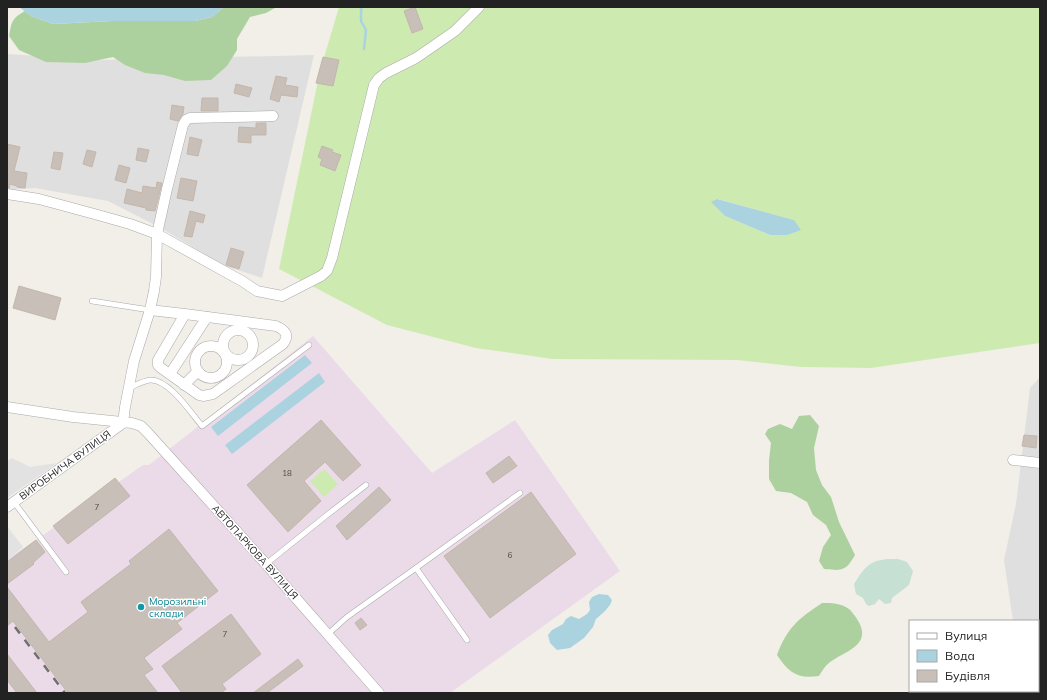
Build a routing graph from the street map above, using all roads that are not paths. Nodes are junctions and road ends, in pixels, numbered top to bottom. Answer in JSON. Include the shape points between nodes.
{"nodes":[{"id":1,"x":478,"y":7,"type":"edge"},
{"id":2,"x":273,"y":116,"type":"dead end"},
{"id":3,"x":7,"y":194,"type":"edge"},
{"id":4,"x":157,"y":234,"type":"junction"},
{"id":5,"x":92,"y":301,"type":"dead end"},
{"id":6,"x":150,"y":310,"type":"junction"},
{"id":7,"x":185,"y":314,"type":"junction"},
{"id":8,"x":206,"y":317,"type":"junction"},
{"id":9,"x":309,"y":345,"type":"dead end"},
{"id":10,"x":198,"y":371,"type":"junction"},
{"id":11,"x":170,"y":374,"type":"junction"},
{"id":12,"x":184,"y":385,"type":"junction"},
{"id":13,"x":129,"y":388,"type":"junction"},
{"id":14,"x":7,"y":407,"type":"edge"},
{"id":15,"x":123,"y":423,"type":"junction"},
{"id":16,"x":1013,"y":460,"type":"dead end"},
{"id":17,"x":1040,"y":463,"type":"edge"},
{"id":18,"x":366,"y":485,"type":"dead end"},
{"id":19,"x":520,"y":493,"type":"dead end"},
{"id":20,"x":11,"y":505,"type":"edge"},
{"id":21,"x":266,"y":564,"type":"junction"},
{"id":22,"x":416,"y":568,"type":"junction"},
{"id":23,"x":66,"y":572,"type":"dead end"},
{"id":24,"x":328,"y":634,"type":"junction"},
{"id":25,"x":467,"y":640,"type":"dead end"},
{"id":26,"x":379,"y":693,"type":"edge"}],
"edges":[{"from":1,"to":4,"type":"street","via":[[454,31],[416,58],[386,73],[374,85],[332,258],[327,271],[321,276],[282,296],[257,291]]},
{"from":2,"to":4,"type":"street","via":[[186,120]]},
{"from":3,"to":4,"type":"street","via":[[39,199]]},
{"from":4,"to":6,"type":"street","via":[[156,277]]},
{"from":5,"to":6,"type":"lane"},
{"from":6,"to":7,"type":"street"},
{"from":6,"to":13,"type":"street","via":[[134,361]]},
{"from":7,"to":8,"type":"street"},
{"from":7,"to":11,"type":"street","via":[[158,360],[158,365]]},
{"from":8,"to":11,"type":"street"},
{"from":8,"to":12,"type":"street","via":[[276,326],[283,329],[286,337],[283,344],[213,394],[199,395]]},
{"from":9,"to":13,"type":"lane","via":[[202,426],[165,385],[150,380]]},
{"from":10,"to":10,"type":"street","via":[[196,358],[204,348],[213,346],[225,353],[227,362],[222,374],[209,378]]},
{"from":10,"to":12,"type":"street"},
{"from":11,"to":12,"type":"street"},
{"from":13,"to":15,"type":"street"},
{"from":14,"to":15,"type":"street","name":"АВТОПАРКОВА ВУЛИЦЯ"},
{"from":15,"to":20,"type":"street","name":"ВИРОБНИЧА ВУЛИЦЯ"},
{"from":15,"to":21,"type":"street","name":"АВТОПАРКОВА ВУЛИЦЯ","via":[[141,426]]},
{"from":16,"to":17,"type":"street"},
{"from":18,"to":21,"type":"lane"},
{"from":19,"to":22,"type":"lane"},
{"from":20,"to":23,"type":"lane"},
{"from":21,"to":24,"type":"street","name":"АВТОПАРКОВА ВУЛИЦЯ"},
{"from":22,"to":24,"type":"lane","via":[[347,617]]},
{"from":22,"to":25,"type":"lane"},
{"from":24,"to":26,"type":"street","name":"АВТОПАРКОВА ВУЛИЦЯ"}]}
